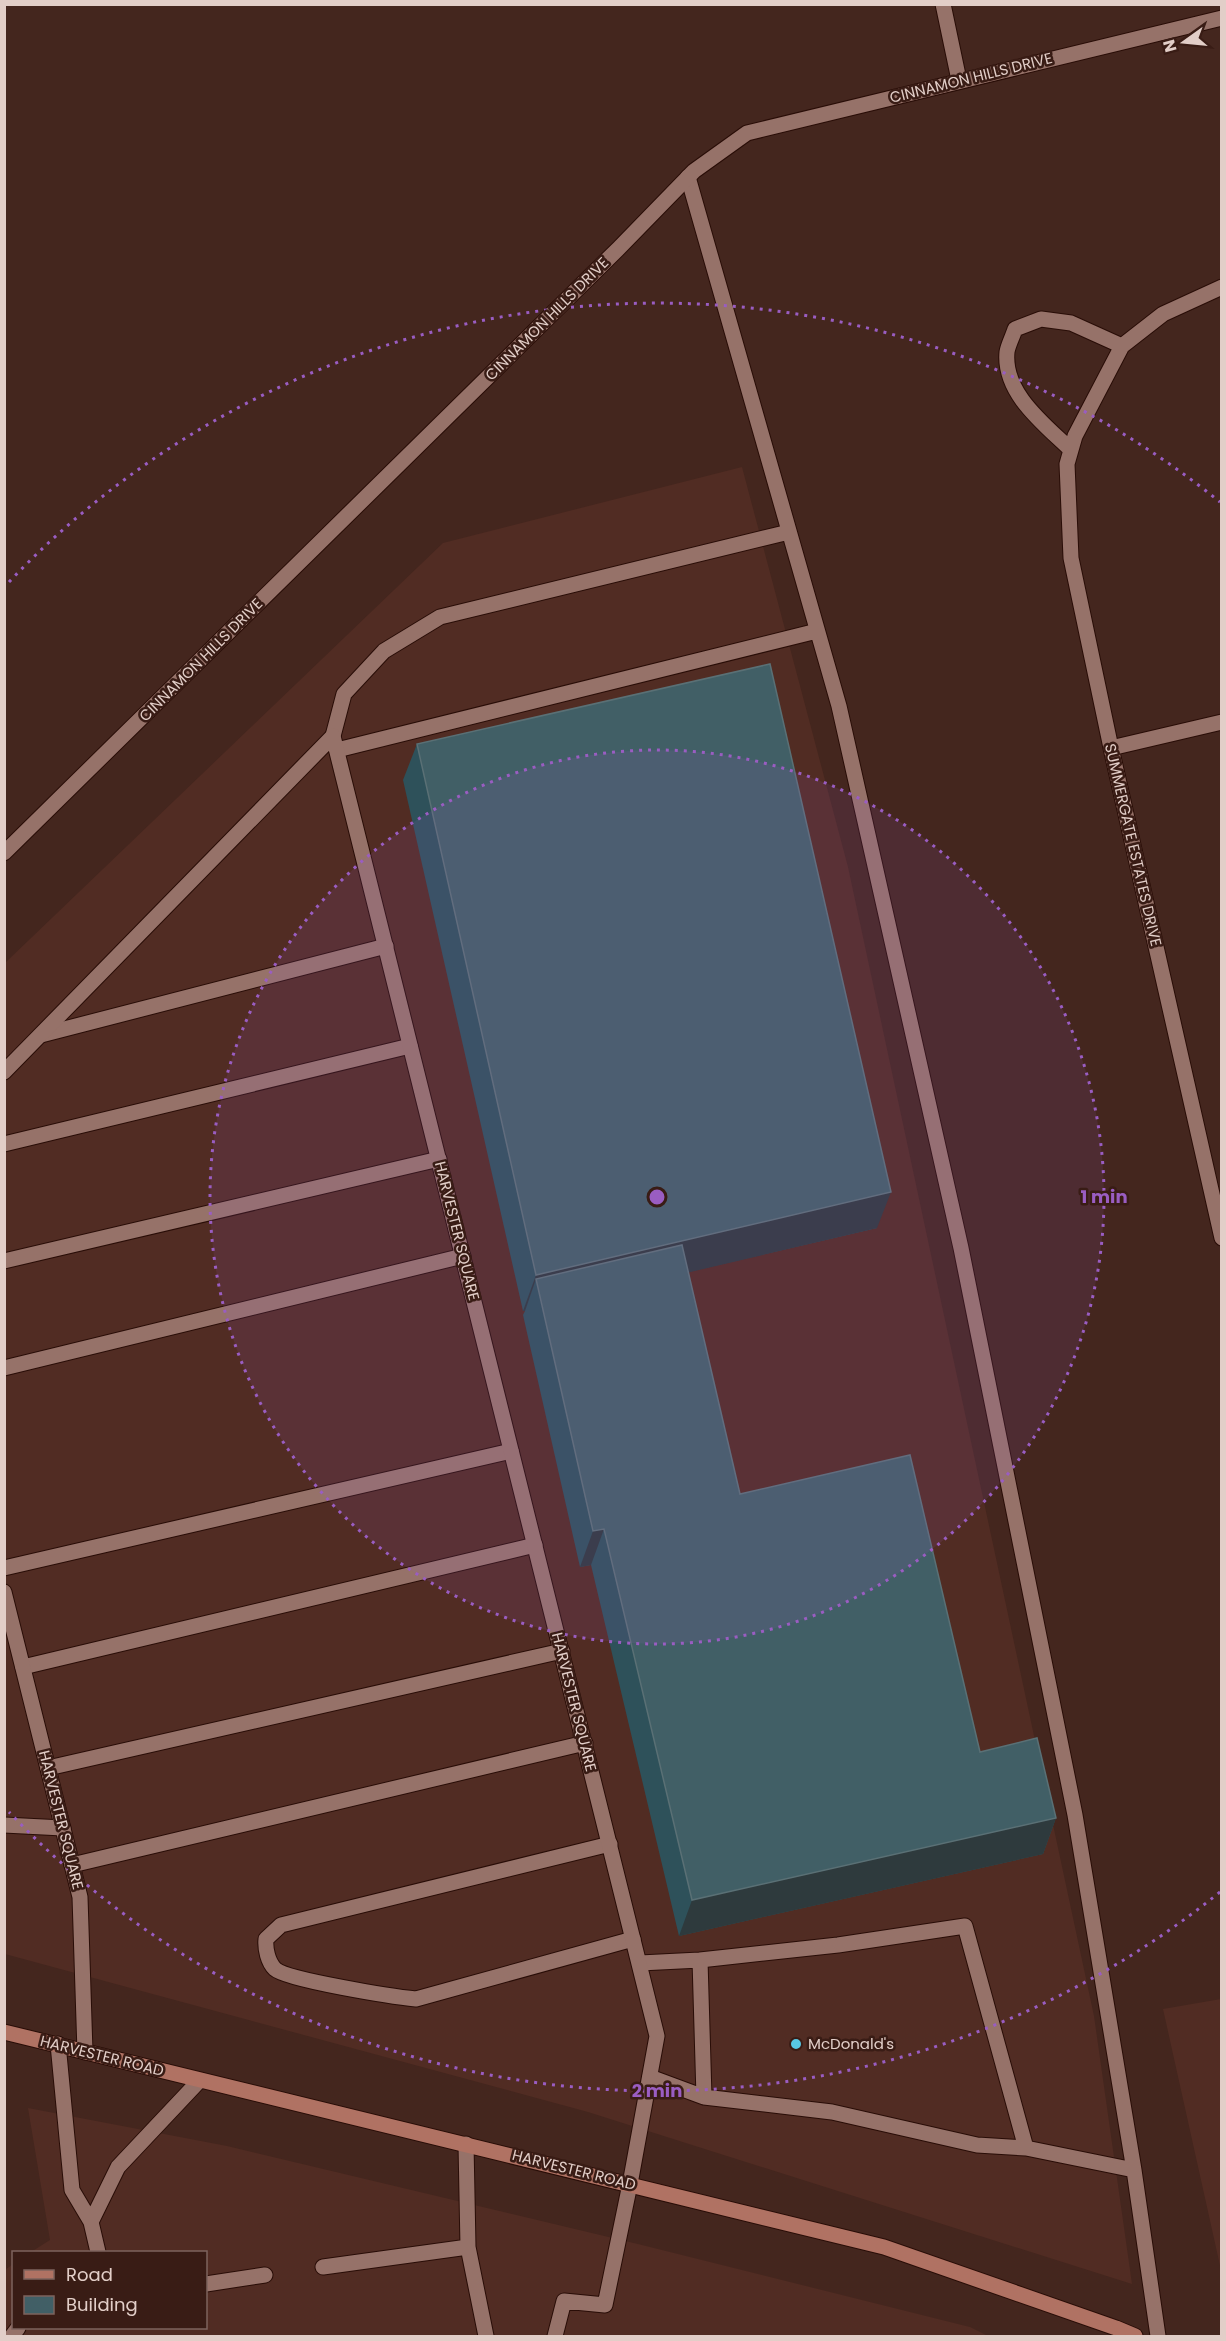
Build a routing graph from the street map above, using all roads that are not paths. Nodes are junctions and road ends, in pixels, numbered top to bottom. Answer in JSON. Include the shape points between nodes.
{"nodes":[{"id":1,"x":943,"y":4,"type":"edge"},
{"id":2,"x":1221,"y":18,"type":"edge"},
{"id":3,"x":959,"y":80,"type":"junction"},
{"id":4,"x":688,"y":177,"type":"junction"},
{"id":5,"x":1221,"y":287,"type":"edge"},
{"id":6,"x":1122,"y":346,"type":"junction"},
{"id":7,"x":1070,"y":448,"type":"junction"},
{"id":8,"x":789,"y":532,"type":"junction"},
{"id":9,"x":817,"y":631,"type":"junction"},
{"id":10,"x":1221,"y":722,"type":"edge"},
{"id":11,"x":335,"y":743,"type":"junction"},
{"id":12,"x":1110,"y":748,"type":"junction"},
{"id":13,"x":4,"y":853,"type":"edge"},
{"id":14,"x":386,"y":946,"type":"junction"},
{"id":15,"x":41,"y":1035,"type":"junction"},
{"id":16,"x":411,"y":1046,"type":"junction"},
{"id":17,"x":4,"y":1072,"type":"edge"},
{"id":18,"x":4,"y":1144,"type":"edge"},
{"id":19,"x":439,"y":1159,"type":"junction"},
{"id":20,"x":1221,"y":1238,"type":"edge"},
{"id":21,"x":463,"y":1256,"type":"junction"},
{"id":22,"x":4,"y":1261,"type":"edge"},
{"id":23,"x":4,"y":1368,"type":"edge"},
{"id":24,"x":511,"y":1451,"type":"junction"},
{"id":25,"x":535,"y":1545,"type":"junction"},
{"id":26,"x":4,"y":1568,"type":"edge"},
{"id":27,"x":6,"y":1602,"type":"edge"},
{"id":28,"x":562,"y":1651,"type":"junction"},
{"id":29,"x":23,"y":1667,"type":"junction"},
{"id":30,"x":585,"y":1743,"type":"junction"},
{"id":31,"x":48,"y":1768,"type":"junction"},
{"id":32,"x":4,"y":1825,"type":"edge"},
{"id":33,"x":63,"y":1828,"type":"junction"},
{"id":34,"x":610,"y":1844,"type":"junction"},
{"id":35,"x":72,"y":1865,"type":"junction"},
{"id":36,"x":633,"y":1939,"type":"junction"},
{"id":37,"x":700,"y":1960,"type":"junction"},
{"id":38,"x":640,"y":1963,"type":"junction"},
{"id":39,"x":4,"y":2032,"type":"edge"},
{"id":40,"x":58,"y":2044,"type":"junction"},
{"id":41,"x":85,"y":2052,"type":"junction"},
{"id":42,"x":650,"y":2077,"type":"junction"},
{"id":43,"x":199,"y":2081,"type":"junction"},
{"id":44,"x":704,"y":2097,"type":"junction"},
{"id":45,"x":466,"y":2144,"type":"junction"},
{"id":46,"x":1026,"y":2148,"type":"junction"},
{"id":47,"x":1134,"y":2170,"type":"junction"},
{"id":48,"x":630,"y":2184,"type":"junction"},
{"id":49,"x":91,"y":2222,"type":"junction"},
{"id":50,"x":468,"y":2247,"type":"junction"},
{"id":51,"x":98,"y":2251,"type":"edge"},
{"id":52,"x":323,"y":2267,"type":"dead end"},
{"id":53,"x":264,"y":2276,"type":"dead end"},
{"id":54,"x":207,"y":2284,"type":"edge"},
{"id":55,"x":1114,"y":2332,"type":"edge"},
{"id":56,"x":486,"y":2337,"type":"edge"},
{"id":57,"x":555,"y":2337,"type":"edge"},
{"id":58,"x":1135,"y":2337,"type":"edge"},
{"id":59,"x":1158,"y":2337,"type":"edge"}],
"edges":[{"from":1,"to":3,"type":"street"},
{"from":2,"to":3,"type":"street","name":"CINNAMON HILLS DRIVE"},
{"from":3,"to":4,"type":"street","name":"CINNAMON HILLS DRIVE","via":[[747,133]]},
{"from":4,"to":8,"type":"street"},
{"from":4,"to":13,"type":"street","name":"CINNAMON HILLS DRIVE"},
{"from":5,"to":6,"type":"street","name":"SUMMERGATE ESTATES DRIVE","via":[[1163,314]]},
{"from":6,"to":7,"type":"street","name":"SUMMERGATE ESTATES DRIVE"},
{"from":6,"to":7,"type":"street","via":[[1071,323],[1041,319],[1015,329],[1007,352],[1011,380],[1030,411]]},
{"from":7,"to":12,"type":"street","name":"SUMMERGATE ESTATES DRIVE","via":[[1067,464],[1071,558]]},
{"from":8,"to":9,"type":"street"},
{"from":8,"to":11,"type":"street","via":[[440,617],[384,651],[344,694]]},
{"from":9,"to":11,"type":"street"},
{"from":9,"to":47,"type":"street","via":[[839,706],[964,1260],[1075,1815]]},
{"from":10,"to":12,"type":"street"},
{"from":11,"to":14,"type":"street","name":"HARVESTER SQUARE"},
{"from":11,"to":15,"type":"street"},
{"from":12,"to":20,"type":"street","name":"SUMMERGATE ESTATES DRIVE"},
{"from":14,"to":15,"type":"street"},
{"from":14,"to":16,"type":"street","name":"HARVESTER SQUARE"},
{"from":15,"to":17,"type":"street"},
{"from":16,"to":18,"type":"street"},
{"from":16,"to":19,"type":"street","name":"HARVESTER SQUARE"},
{"from":19,"to":21,"type":"street","name":"HARVESTER SQUARE"},
{"from":19,"to":22,"type":"street"},
{"from":21,"to":23,"type":"street"},
{"from":21,"to":24,"type":"street","name":"HARVESTER SQUARE"},
{"from":24,"to":25,"type":"street","name":"HARVESTER SQUARE"},
{"from":24,"to":26,"type":"street"},
{"from":25,"to":28,"type":"street","name":"HARVESTER SQUARE"},
{"from":25,"to":29,"type":"street"},
{"from":27,"to":29,"type":"street","name":"HARVESTER SQUARE"},
{"from":28,"to":30,"type":"street","name":"HARVESTER SQUARE"},
{"from":28,"to":31,"type":"street"},
{"from":29,"to":31,"type":"street","name":"HARVESTER SQUARE"},
{"from":30,"to":34,"type":"street","name":"HARVESTER SQUARE"},
{"from":30,"to":35,"type":"street"},
{"from":31,"to":33,"type":"street","name":"HARVESTER SQUARE"},
{"from":32,"to":33,"type":"street"},
{"from":33,"to":35,"type":"street","name":"HARVESTER SQUARE"},
{"from":34,"to":36,"type":"street","name":"HARVESTER SQUARE"},
{"from":34,"to":36,"type":"street","via":[[281,1926],[266,1939],[265,1950],[276,1970],[291,1977],[416,1999]]},
{"from":35,"to":41,"type":"street","name":"HARVESTER SQUARE","via":[[80,1897]]},
{"from":36,"to":38,"type":"street","name":"HARVESTER SQUARE"},
{"from":37,"to":38,"type":"street"},
{"from":37,"to":44,"type":"street"},
{"from":37,"to":46,"type":"street","via":[[966,1926]]},
{"from":38,"to":42,"type":"street","name":"HARVESTER SQUARE","via":[[657,2036]]},
{"from":39,"to":40,"type":"main road","name":"HARVESTER ROAD"},
{"from":40,"to":41,"type":"main road","name":"HARVESTER ROAD"},
{"from":40,"to":49,"type":"street","via":[[72,2190]]},
{"from":41,"to":43,"type":"main road","name":"HARVESTER ROAD"},
{"from":42,"to":44,"type":"street"},
{"from":42,"to":48,"type":"street","name":"HARVESTER SQUARE"},
{"from":43,"to":45,"type":"main road","name":"HARVESTER ROAD"},
{"from":43,"to":49,"type":"street","via":[[118,2167]]},
{"from":44,"to":46,"type":"street","via":[[832,2112],[977,2145]]},
{"from":45,"to":48,"type":"main road","name":"HARVESTER ROAD"},
{"from":45,"to":50,"type":"street"},
{"from":46,"to":47,"type":"street"},
{"from":47,"to":59,"type":"street"},
{"from":48,"to":55,"type":"main road","name":"HARVESTER ROAD","via":[[884,2247]]},
{"from":48,"to":57,"type":"street","name":"HARVESTER SQUARE","via":[[605,2305],[564,2301]]},
{"from":49,"to":51,"type":"street"},
{"from":50,"to":52,"type":"street"},
{"from":50,"to":56,"type":"street"},
{"from":53,"to":54,"type":"street"},
{"from":55,"to":58,"type":"main road","name":"HARVESTER ROAD"}]}
